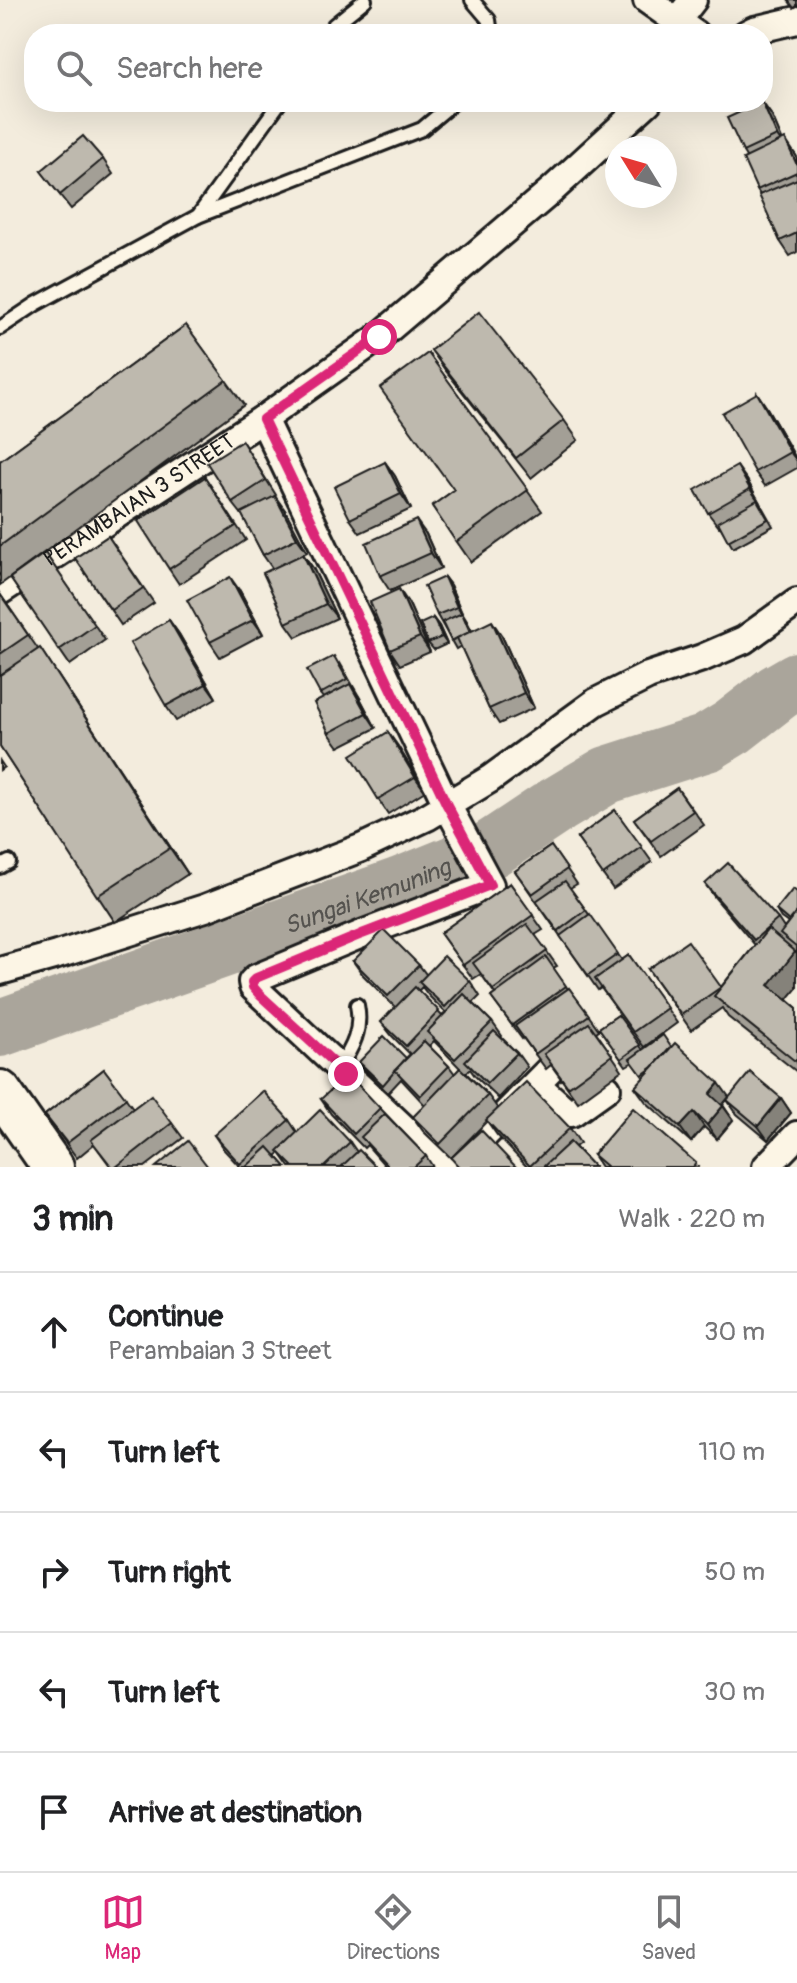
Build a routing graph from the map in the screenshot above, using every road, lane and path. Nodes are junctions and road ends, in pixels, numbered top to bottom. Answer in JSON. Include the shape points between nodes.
{"nodes":[{"id":1,"x":365,"y":0,"type":"edge"},
{"id":2,"x":472,"y":0,"type":"edge"},
{"id":3,"x":647,"y":0,"type":"edge"},
{"id":4,"x":693,"y":0,"type":"edge"},
{"id":5,"x":797,"y":20,"type":"edge"},
{"id":6,"x":335,"y":24,"type":"edge"},
{"id":7,"x":490,"y":24,"type":"edge"},
{"id":8,"x":680,"y":24,"type":"edge"},
{"id":9,"x":687,"y":24,"type":"edge"},
{"id":10,"x":773,"y":26,"type":"edge"},
{"id":11,"x":273,"y":112,"type":"edge"},
{"id":12,"x":442,"y":112,"type":"edge"},
{"id":13,"x":637,"y":112,"type":"edge"},
{"id":14,"x":198,"y":216,"type":"junction"},
{"id":15,"x":0,"y":328,"type":"edge"},
{"id":16,"x":263,"y":419,"type":"junction"},
{"id":17,"x":0,"y":591,"type":"edge"},
{"id":18,"x":797,"y":602,"type":"edge"},
{"id":19,"x":452,"y":815,"type":"junction"},
{"id":20,"x":0,"y":971,"type":"edge"},
{"id":21,"x":357,"y":1005,"type":"dead end"},
{"id":22,"x":339,"y":1067,"type":"junction"},
{"id":23,"x":607,"y":1088,"type":"dead end"},
{"id":24,"x":2,"y":1092,"type":"edge"},
{"id":25,"x":797,"y":1135,"type":"edge"},
{"id":26,"x":53,"y":1167,"type":"edge"},
{"id":27,"x":445,"y":1167,"type":"edge"},
{"id":28,"x":453,"y":1167,"type":"edge"},
{"id":29,"x":766,"y":1167,"type":"edge"}],
"edges":[{"from":1,"to":6,"type":"lane"},
{"from":2,"to":7,"type":"lane"},
{"from":3,"to":8,"type":"street"},
{"from":4,"to":9,"type":"street"},
{"from":5,"to":10,"type":"street"},
{"from":11,"to":14,"type":"lane"},
{"from":12,"to":14,"type":"lane","via":[[422,129]]},
{"from":13,"to":16,"type":"street","name":"PERAMBAIAN 3 STREET","via":[[379,337]]},
{"from":14,"to":15,"type":"lane"},
{"from":16,"to":17,"type":"street","name":"PERAMBAIAN 3 STREET"},
{"from":16,"to":19,"type":"street"},
{"from":18,"to":19,"type":"street","via":[[744,640],[596,702],[490,779]]},
{"from":19,"to":20,"type":"street","via":[[427,817],[205,908]]},
{"from":19,"to":22,"type":"street","via":[[490,885],[252,982]]},
{"from":21,"to":22,"type":"lane","via":[[357,1034]]},
{"from":22,"to":27,"type":"street"},
{"from":23,"to":28,"type":"street","via":[[568,1113],[544,1075]]},
{"from":24,"to":26,"type":"main road"},
{"from":25,"to":29,"type":"street"}]}
